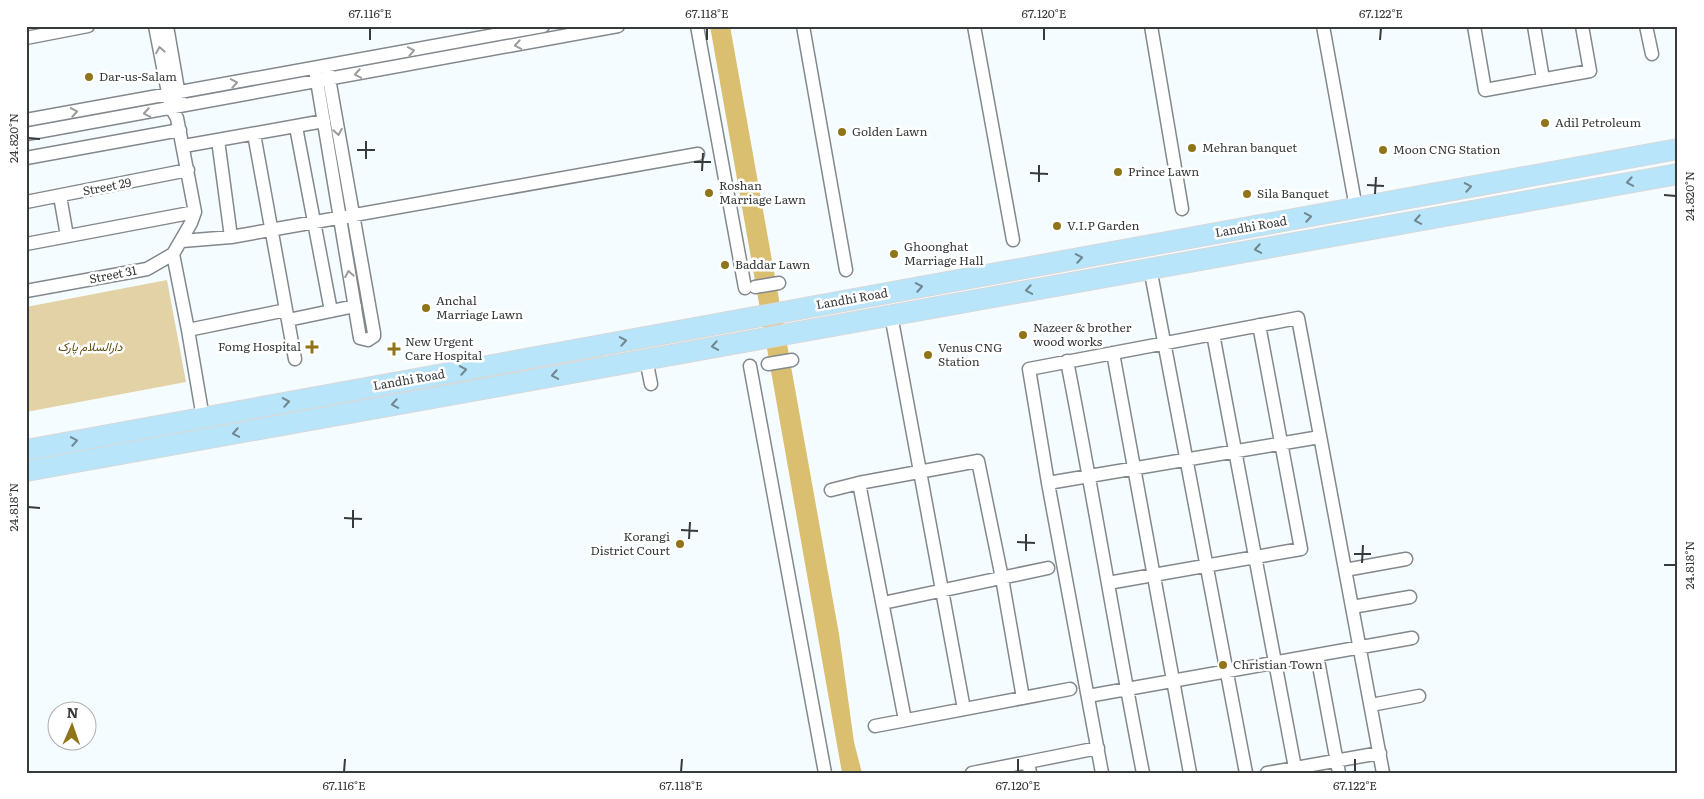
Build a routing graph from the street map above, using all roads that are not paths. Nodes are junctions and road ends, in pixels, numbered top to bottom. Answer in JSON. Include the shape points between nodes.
{"nodes":[{"id":1,"x":88,"y":26,"type":"edge"},
{"id":2,"x":155,"y":26,"type":"edge"},
{"id":3,"x":167,"y":26,"type":"edge"},
{"id":4,"x":618,"y":26,"type":"edge"},
{"id":5,"x":697,"y":26,"type":"edge"},
{"id":6,"x":803,"y":26,"type":"edge"},
{"id":7,"x":974,"y":26,"type":"edge"},
{"id":8,"x":1151,"y":26,"type":"edge"},
{"id":9,"x":1323,"y":26,"type":"edge"},
{"id":10,"x":1474,"y":26,"type":"edge"},
{"id":11,"x":1534,"y":26,"type":"edge"},
{"id":12,"x":1582,"y":26,"type":"edge"},
{"id":13,"x":1646,"y":26,"type":"edge"},
{"id":14,"x":540,"y":27,"type":"edge"},
{"id":15,"x":26,"y":38,"type":"edge"},
{"id":16,"x":541,"y":40,"type":"junction"},
{"id":17,"x":1652,"y":54,"type":"dead end"},
{"id":18,"x":322,"y":74,"type":"junction"},
{"id":19,"x":1544,"y":79,"type":"junction"},
{"id":20,"x":173,"y":94,"type":"junction"},
{"id":21,"x":177,"y":116,"type":"junction"},
{"id":22,"x":26,"y":120,"type":"edge"},
{"id":23,"x":324,"y":121,"type":"junction"},
{"id":24,"x":296,"y":127,"type":"junction"},
{"id":25,"x":27,"y":133,"type":"edge"},
{"id":26,"x":254,"y":134,"type":"junction"},
{"id":27,"x":218,"y":140,"type":"junction"},
{"id":28,"x":184,"y":146,"type":"junction"},
{"id":29,"x":1678,"y":148,"type":"edge"},
{"id":30,"x":698,"y":154,"type":"dead end"},
{"id":31,"x":29,"y":157,"type":"edge"},
{"id":32,"x":188,"y":170,"type":"junction"},
{"id":33,"x":1678,"y":174,"type":"edge"},
{"id":34,"x":60,"y":196,"type":"junction"},
{"id":35,"x":26,"y":202,"type":"edge"},
{"id":36,"x":1356,"y":208,"type":"junction"},
{"id":37,"x":1182,"y":209,"type":"dead end"},
{"id":38,"x":195,"y":212,"type":"junction"},
{"id":39,"x":354,"y":215,"type":"junction"},
{"id":40,"x":340,"y":218,"type":"junction"},
{"id":41,"x":313,"y":222,"type":"junction"},
{"id":42,"x":271,"y":230,"type":"junction"},
{"id":43,"x":67,"y":236,"type":"junction"},
{"id":44,"x":232,"y":237,"type":"junction"},
{"id":45,"x":1014,"y":240,"type":"dead end"},
{"id":46,"x":182,"y":241,"type":"junction"},
{"id":47,"x":26,"y":244,"type":"edge"},
{"id":48,"x":173,"y":254,"type":"junction"},
{"id":49,"x":1150,"y":268,"type":"junction"},
{"id":50,"x":846,"y":270,"type":"dead end"},
{"id":51,"x":779,"y":283,"type":"dead end"},
{"id":52,"x":26,"y":291,"type":"edge"},
{"id":53,"x":355,"y":306,"type":"junction"},
{"id":54,"x":331,"y":311,"type":"junction"},
{"id":55,"x":287,"y":315,"type":"junction"},
{"id":56,"x":891,"y":315,"type":"junction"},
{"id":57,"x":1259,"y":325,"type":"junction"},
{"id":58,"x":188,"y":330,"type":"junction"},
{"id":59,"x":1213,"y":334,"type":"junction"},
{"id":60,"x":1164,"y":343,"type":"junction"},
{"id":61,"x":1113,"y":353,"type":"junction"},
{"id":62,"x":295,"y":359,"type":"dead end"},
{"id":63,"x":646,"y":359,"type":"junction"},
{"id":64,"x":792,"y":360,"type":"dead end"},
{"id":65,"x":1067,"y":361,"type":"junction"},
{"id":66,"x":768,"y":364,"type":"dead end"},
{"id":67,"x":750,"y":366,"type":"dead end"},
{"id":68,"x":652,"y":384,"type":"dead end"},
{"id":69,"x":203,"y":418,"type":"junction"},
{"id":70,"x":1320,"y":437,"type":"junction"},
{"id":71,"x":1281,"y":443,"type":"junction"},
{"id":72,"x":26,"y":450,"type":"edge"},
{"id":73,"x":1235,"y":451,"type":"junction"},
{"id":74,"x":1186,"y":460,"type":"junction"},
{"id":75,"x":1134,"y":468,"type":"junction"},
{"id":76,"x":26,"y":471,"type":"edge"},
{"id":77,"x":920,"y":471,"type":"junction"},
{"id":78,"x":1090,"y":476,"type":"junction"},
{"id":79,"x":859,"y":483,"type":"junction"},
{"id":80,"x":1048,"y":484,"type":"junction"},
{"id":81,"x":830,"y":490,"type":"dead end"},
{"id":82,"x":1255,"y":557,"type":"junction"},
{"id":83,"x":1406,"y":559,"type":"dead end"},
{"id":84,"x":1207,"y":565,"type":"junction"},
{"id":85,"x":1048,"y":568,"type":"dead end"},
{"id":86,"x":1345,"y":570,"type":"junction"},
{"id":87,"x":1154,"y":576,"type":"junction"},
{"id":88,"x":1002,"y":578,"type":"junction"},
{"id":89,"x":1108,"y":583,"type":"junction"},
{"id":90,"x":943,"y":591,"type":"junction"},
{"id":91,"x":1410,"y":597,"type":"dead end"},
{"id":92,"x":882,"y":603,"type":"junction"},
{"id":93,"x":1352,"y":607,"type":"junction"},
{"id":94,"x":1412,"y":638,"type":"dead end"},
{"id":95,"x":1360,"y":647,"type":"junction"},
{"id":96,"x":1317,"y":655,"type":"junction"},
{"id":97,"x":1275,"y":663,"type":"junction"},
{"id":98,"x":1227,"y":671,"type":"junction"},
{"id":99,"x":1173,"y":681,"type":"junction"},
{"id":100,"x":1070,"y":689,"type":"dead end"},
{"id":101,"x":1127,"y":689,"type":"junction"},
{"id":102,"x":1088,"y":696,"type":"junction"},
{"id":103,"x":1419,"y":696,"type":"dead end"},
{"id":104,"x":1023,"y":698,"type":"junction"},
{"id":105,"x":1371,"y":705,"type":"junction"},
{"id":106,"x":964,"y":709,"type":"junction"},
{"id":107,"x":904,"y":720,"type":"junction"},
{"id":108,"x":875,"y":726,"type":"dead end"},
{"id":109,"x":1098,"y":748,"type":"junction"},
{"id":110,"x":1380,"y":752,"type":"junction"},
{"id":111,"x":1338,"y":766,"type":"edge"},
{"id":112,"x":1029,"y":767,"type":"edge"},
{"id":113,"x":1295,"y":770,"type":"edge"},
{"id":114,"x":825,"y":773,"type":"edge"},
{"id":115,"x":972,"y":773,"type":"edge"},
{"id":116,"x":1102,"y":773,"type":"edge"},
{"id":117,"x":1143,"y":773,"type":"edge"},
{"id":118,"x":1190,"y":773,"type":"edge"},
{"id":119,"x":1246,"y":773,"type":"edge"},
{"id":120,"x":1267,"y":773,"type":"edge"},
{"id":121,"x":1383,"y":773,"type":"edge"}],
"edges":[{"from":1,"to":15,"type":"street"},
{"from":20,"to":2,"type":"street","one_way":true},
{"from":3,"to":20,"type":"street"},
{"from":4,"to":16,"type":"street"},
{"from":5,"to":51,"type":"street","via":[[750,288]]},
{"from":6,"to":50,"type":"street"},
{"from":7,"to":45,"type":"street"},
{"from":8,"to":37,"type":"street"},
{"from":9,"to":36,"type":"street"},
{"from":10,"to":19,"type":"street","via":[[1485,90]]},
{"from":11,"to":19,"type":"street"},
{"from":12,"to":19,"type":"street","via":[[1590,71]]},
{"from":13,"to":17,"type":"street"},
{"from":14,"to":16,"type":"street"},
{"from":18,"to":14,"type":"street","one_way":true},
{"from":16,"to":18,"type":"street","one_way":true},
{"from":20,"to":18,"type":"street","one_way":true},
{"from":18,"to":21,"type":"street"},
{"from":18,"to":23,"type":"street"},
{"from":18,"to":39,"type":"street","one_way":true},
{"from":20,"to":21,"type":"street"},
{"from":22,"to":20,"type":"street","one_way":true},
{"from":21,"to":25,"type":"street","one_way":true},
{"from":21,"to":28,"type":"street"},
{"from":21,"to":31,"type":"street"},
{"from":23,"to":24,"type":"street"},
{"from":23,"to":40,"type":"street"},
{"from":24,"to":26,"type":"street"},
{"from":24,"to":41,"type":"street"},
{"from":25,"to":31,"type":"street"},
{"from":26,"to":27,"type":"street"},
{"from":26,"to":42,"type":"street"},
{"from":27,"to":28,"type":"street"},
{"from":27,"to":44,"type":"street"},
{"from":28,"to":32,"type":"street"},
{"from":36,"to":29,"type":"main road","name":"Landhi Road","one_way":true},
{"from":30,"to":39,"type":"street"},
{"from":32,"to":34,"type":"street","name":"Street 29"},
{"from":32,"to":38,"type":"street"},
{"from":33,"to":49,"type":"main road","name":"Landhi Road","one_way":true},
{"from":34,"to":35,"type":"street","name":"Street 29"},
{"from":34,"to":43,"type":"street"},
{"from":69,"to":36,"type":"main road","name":"Landhi Road","one_way":true},
{"from":38,"to":43,"type":"street"},
{"from":38,"to":46,"type":"street","name":"Street 31"},
{"from":39,"to":40,"type":"street"},
{"from":39,"to":53,"type":"street","via":[[374,334],[372,339],[360,338]]},
{"from":40,"to":41,"type":"street"},
{"from":53,"to":40,"type":"street","one_way":true},
{"from":41,"to":42,"type":"street"},
{"from":41,"to":54,"type":"street"},
{"from":42,"to":44,"type":"street"},
{"from":42,"to":55,"type":"street"},
{"from":43,"to":47,"type":"street"},
{"from":44,"to":46,"type":"street"},
{"from":46,"to":48,"type":"street","name":"Street 31"},
{"from":48,"to":52,"type":"street","name":"Street 31","via":[[147,269]]},
{"from":48,"to":58,"type":"street"},
{"from":49,"to":56,"type":"main road","name":"Landhi Road","one_way":true},
{"from":49,"to":60,"type":"street"},
{"from":53,"to":54,"type":"street"},
{"from":54,"to":55,"type":"street"},
{"from":55,"to":58,"type":"street"},
{"from":55,"to":62,"type":"street"},
{"from":56,"to":63,"type":"main road","name":"Landhi Road","one_way":true},
{"from":56,"to":77,"type":"street"},
{"from":57,"to":59,"type":"street"},
{"from":57,"to":70,"type":"street","via":[[1298,318]]},
{"from":57,"to":71,"type":"street"},
{"from":58,"to":69,"type":"street"},
{"from":59,"to":60,"type":"street"},
{"from":59,"to":73,"type":"street"},
{"from":60,"to":61,"type":"street"},
{"from":60,"to":74,"type":"street"},
{"from":61,"to":65,"type":"street"},
{"from":61,"to":75,"type":"street"},
{"from":63,"to":68,"type":"street"},
{"from":63,"to":76,"type":"main road","name":"Landhi Road","one_way":true},
{"from":64,"to":66,"type":"street"},
{"from":65,"to":78,"type":"street"},
{"from":65,"to":80,"type":"street","via":[[1029,368]]},
{"from":67,"to":114,"type":"street"},
{"from":72,"to":69,"type":"main road","name":"Landhi Road","one_way":true},
{"from":70,"to":71,"type":"street"},
{"from":70,"to":86,"type":"street"},
{"from":71,"to":73,"type":"street"},
{"from":71,"to":82,"type":"street","via":[[1301,549]]},
{"from":73,"to":74,"type":"street"},
{"from":73,"to":82,"type":"street"},
{"from":74,"to":75,"type":"street"},
{"from":74,"to":84,"type":"street"},
{"from":75,"to":78,"type":"street"},
{"from":75,"to":87,"type":"street"},
{"from":77,"to":79,"type":"street"},
{"from":77,"to":88,"type":"street","via":[[978,460]]},
{"from":77,"to":90,"type":"street"},
{"from":78,"to":80,"type":"street"},
{"from":78,"to":89,"type":"street"},
{"from":79,"to":81,"type":"street"},
{"from":79,"to":92,"type":"street"},
{"from":80,"to":102,"type":"street"},
{"from":82,"to":84,"type":"street"},
{"from":82,"to":97,"type":"street"},
{"from":83,"to":86,"type":"street"},
{"from":84,"to":87,"type":"street"},
{"from":84,"to":98,"type":"street"},
{"from":85,"to":88,"type":"street"},
{"from":86,"to":93,"type":"street"},
{"from":87,"to":89,"type":"street"},
{"from":87,"to":99,"type":"street"},
{"from":88,"to":90,"type":"street"},
{"from":88,"to":104,"type":"street"},
{"from":89,"to":101,"type":"street"},
{"from":90,"to":92,"type":"street"},
{"from":90,"to":106,"type":"street"},
{"from":91,"to":93,"type":"street"},
{"from":92,"to":107,"type":"street"},
{"from":93,"to":95,"type":"street"},
{"from":94,"to":95,"type":"street"},
{"from":95,"to":96,"type":"street"},
{"from":95,"to":105,"type":"street"},
{"from":96,"to":97,"type":"street"},
{"from":96,"to":111,"type":"street"},
{"from":97,"to":98,"type":"street"},
{"from":97,"to":113,"type":"street"},
{"from":98,"to":99,"type":"street"},
{"from":98,"to":119,"type":"street"},
{"from":99,"to":101,"type":"street"},
{"from":99,"to":118,"type":"street"},
{"from":100,"to":104,"type":"street"},
{"from":101,"to":102,"type":"street"},
{"from":101,"to":117,"type":"street"},
{"from":102,"to":109,"type":"street"},
{"from":103,"to":105,"type":"street"},
{"from":104,"to":106,"type":"street"},
{"from":105,"to":110,"type":"street"},
{"from":106,"to":107,"type":"street"},
{"from":107,"to":108,"type":"street"},
{"from":109,"to":112,"type":"street"},
{"from":109,"to":116,"type":"street"},
{"from":110,"to":111,"type":"street"},
{"from":110,"to":121,"type":"street"},
{"from":111,"to":113,"type":"street"},
{"from":112,"to":115,"type":"street"},
{"from":113,"to":120,"type":"street"}]}
